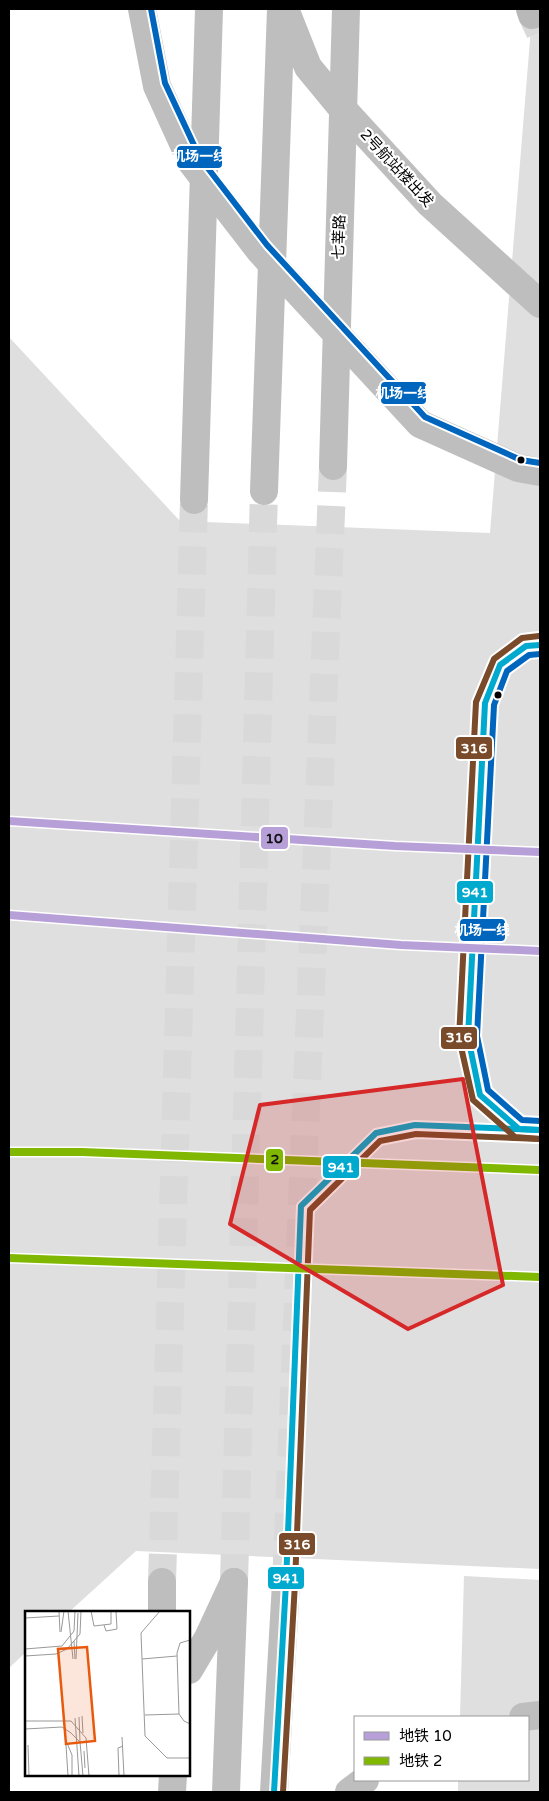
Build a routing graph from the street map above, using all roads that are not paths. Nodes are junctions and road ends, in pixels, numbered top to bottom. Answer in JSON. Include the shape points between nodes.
{"nodes":[{"id":1,"x":142,"y":9,"type":"edge"},
{"id":2,"x":209,"y":9,"type":"edge"},
{"id":3,"x":281,"y":9,"type":"edge"},
{"id":4,"x":285,"y":9,"type":"edge"},
{"id":5,"x":346,"y":9,"type":"edge"},
{"id":6,"x":540,"y":304,"type":"edge"},
{"id":7,"x":333,"y":466,"type":"tunnel mouth"},
{"id":8,"x":540,"y":472,"type":"edge"},
{"id":9,"x":264,"y":491,"type":"tunnel mouth"},
{"id":10,"x":194,"y":500,"type":"tunnel mouth"},
{"id":11,"x":162,"y":1582,"type":"tunnel mouth"},
{"id":12,"x":162,"y":1611,"type":"edge"},
{"id":13,"x":190,"y":1668,"type":"edge"},
{"id":14,"x":159,"y":1776,"type":"edge"},
{"id":15,"x":173,"y":1776,"type":"edge"},
{"id":16,"x":365,"y":1781,"type":"edge"},
{"id":17,"x":158,"y":1792,"type":"edge"},
{"id":18,"x":172,"y":1792,"type":"edge"},
{"id":19,"x":226,"y":1792,"type":"edge"},
{"id":20,"x":274,"y":1792,"type":"edge"},
{"id":21,"x":293,"y":1792,"type":"edge"},
{"id":22,"x":349,"y":1792,"type":"edge"}],
"edges":[{"from":1,"to":8,"type":"main road","via":[[157,86],[192,163],[260,251],[420,424],[518,468]]},
{"from":2,"to":10,"type":"main road"},
{"from":3,"to":9,"type":"main road"},
{"from":4,"to":6,"type":"main road","name":"2号航站楼出发","via":[[308,67],[341,107],[430,204]]},
{"from":5,"to":7,"type":"main road","name":"七莘路"},
{"from":11,"to":12,"type":"main road"},
{"from":13,"to":19,"type":"main road","via":[[234,1582]]},
{"from":14,"to":17,"type":"main road"},
{"from":15,"to":18,"type":"main road"},
{"from":16,"to":22,"type":"main road"},
{"from":20,"to":21,"type":"main road","via":[[286,1583]]}]}
